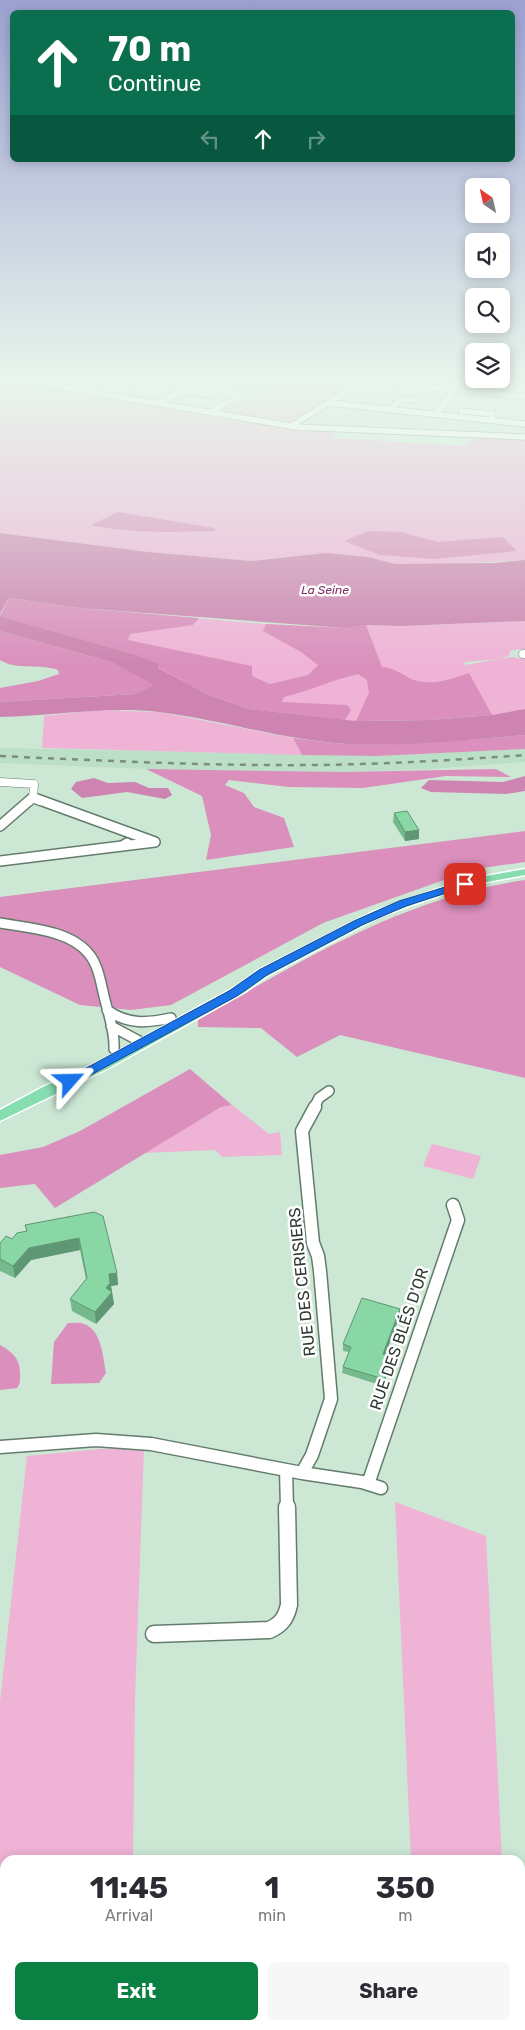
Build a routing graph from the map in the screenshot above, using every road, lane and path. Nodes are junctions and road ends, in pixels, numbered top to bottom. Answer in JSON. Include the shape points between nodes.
{"nodes":[{"id":1,"x":0,"y":782,"type":"edge"},
{"id":2,"x":33,"y":798,"type":"junction"},
{"id":3,"x":0,"y":816,"type":"edge"},
{"id":4,"x":10,"y":818,"type":"junction"},
{"id":5,"x":0,"y":826,"type":"edge"},
{"id":6,"x":128,"y":833,"type":"junction"},
{"id":7,"x":122,"y":846,"type":"junction"},
{"id":8,"x":0,"y":861,"type":"edge"},
{"id":9,"x":525,"y":872,"type":"edge"},
{"id":10,"x":0,"y":923,"type":"edge"},
{"id":11,"x":263,"y":973,"type":"junction"},
{"id":12,"x":107,"y":1010,"type":"junction"},
{"id":13,"x":171,"y":1018,"type":"junction"},
{"id":14,"x":131,"y":1023,"type":"junction"},
{"id":15,"x":111,"y":1026,"type":"junction"},
{"id":16,"x":140,"y":1040,"type":"junction"},
{"id":17,"x":114,"y":1049,"type":"junction"},
{"id":18,"x":329,"y":1091,"type":"dead end"},
{"id":19,"x":42,"y":1094,"type":"junction"},
{"id":20,"x":0,"y":1116,"type":"edge"},
{"id":21,"x":454,"y":1205,"type":"dead end"},
{"id":22,"x":0,"y":1447,"type":"edge"},
{"id":23,"x":286,"y":1470,"type":"junction"},
{"id":24,"x":302,"y":1474,"type":"junction"},
{"id":25,"x":154,"y":1634,"type":"dead end"}],
"edges":[{"from":1,"to":2,"type":"street","via":[[34,784]]},
{"from":2,"to":4,"type":"street"},
{"from":2,"to":6,"type":"street"},
{"from":3,"to":4,"type":"street"},
{"from":4,"to":5,"type":"street"},
{"from":6,"to":7,"type":"street","via":[[132,840]]},
{"from":6,"to":7,"type":"street","via":[[155,842]]},
{"from":7,"to":8,"type":"street"},
{"from":9,"to":11,"type":"main road","via":[[465,884],[403,904],[358,923]]},
{"from":10,"to":12,"type":"street","via":[[80,944],[94,963]]},
{"from":11,"to":13,"type":"main road"},
{"from":11,"to":16,"type":"main road","via":[[241,989],[156,1036]]},
{"from":12,"to":14,"type":"street","via":[[116,1018]]},
{"from":12,"to":15,"type":"street"},
{"from":13,"to":14,"type":"street"},
{"from":13,"to":16,"type":"main road"},
{"from":14,"to":16,"type":"street"},
{"from":15,"to":16,"type":"street"},
{"from":15,"to":17,"type":"street"},
{"from":16,"to":17,"type":"main road"},
{"from":16,"to":19,"type":"main road","via":[[80,1077]]},
{"from":17,"to":19,"type":"main road"},
{"from":18,"to":24,"type":"street","name":"RUE DES CERISIERS","via":[[319,1098],[302,1131],[312,1243],[320,1271],[331,1399]]},
{"from":19,"to":20,"type":"main road"},
{"from":21,"to":24,"type":"street","name":"RUE DES BLÉS D'OR","via":[[458,1220],[374,1486]]},
{"from":22,"to":23,"type":"street","via":[[119,1441],[151,1444]]},
{"from":23,"to":24,"type":"street"},
{"from":23,"to":25,"type":"street","via":[[289,1605],[282,1622],[269,1630]]}]}
